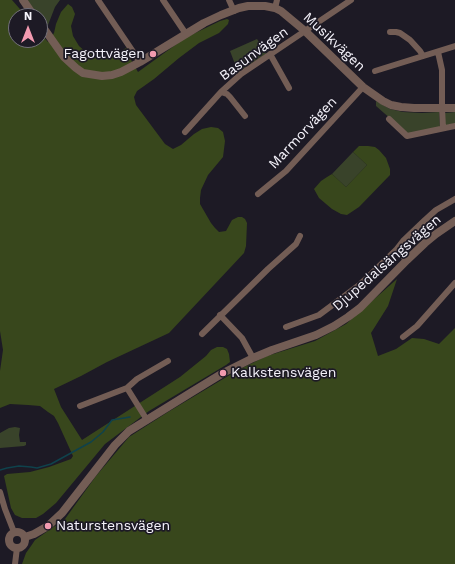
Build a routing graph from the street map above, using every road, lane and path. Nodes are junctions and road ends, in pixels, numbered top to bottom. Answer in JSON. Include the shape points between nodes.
{"nodes":[{"id":1,"x":98,"y":0,"type":"edge"},
{"id":2,"x":163,"y":0,"type":"edge"},
{"id":3,"x":229,"y":0,"type":"edge"},
{"id":4,"x":351,"y":0,"type":"edge"},
{"id":5,"x":276,"y":4,"type":"edge"},
{"id":6,"x":234,"y":11,"type":"junction"},
{"id":7,"x":305,"y":31,"type":"junction"},
{"id":8,"x":390,"y":32,"type":"dead end"},
{"id":9,"x":48,"y":34,"type":"edge"},
{"id":10,"x":186,"y":34,"type":"junction"},
{"id":11,"x":455,"y":46,"type":"edge"},
{"id":12,"x":438,"y":52,"type":"junction"},
{"id":13,"x":270,"y":54,"type":"junction"},
{"id":14,"x":423,"y":56,"type":"junction"},
{"id":15,"x":140,"y":62,"type":"junction"},
{"id":16,"x":375,"y":71,"type":"dead end"},
{"id":17,"x":363,"y":87,"type":"junction"},
{"id":18,"x":289,"y":88,"type":"dead end"},
{"id":19,"x":221,"y":92,"type":"junction"},
{"id":20,"x":442,"y":108,"type":"junction"},
{"id":21,"x":455,"y":108,"type":"edge"},
{"id":22,"x":245,"y":116,"type":"dead end"},
{"id":23,"x":389,"y":119,"type":"dead end"},
{"id":24,"x":455,"y":126,"type":"edge"},
{"id":25,"x":443,"y":128,"type":"junction"},
{"id":26,"x":185,"y":132,"type":"dead end"},
{"id":27,"x":258,"y":194,"type":"dead end"},
{"id":28,"x":455,"y":199,"type":"edge"},
{"id":29,"x":455,"y":221,"type":"edge"},
{"id":30,"x":300,"y":236,"type":"dead end"},
{"id":31,"x":396,"y":250,"type":"junction"},
{"id":32,"x":407,"y":260,"type":"junction"},
{"id":33,"x":455,"y":283,"type":"edge"},
{"id":34,"x":220,"y":315,"type":"junction"},
{"id":35,"x":286,"y":328,"type":"dead end"},
{"id":36,"x":202,"y":334,"type":"dead end"},
{"id":37,"x":403,"y":337,"type":"dead end"},
{"id":38,"x":253,"y":358,"type":"junction"},
{"id":39,"x":168,"y":361,"type":"dead end"},
{"id":40,"x":127,"y":388,"type":"junction"},
{"id":41,"x":80,"y":406,"type":"dead end"},
{"id":42,"x":147,"y":420,"type":"junction"},
{"id":43,"x":0,"y":492,"type":"edge"},
{"id":44,"x":14,"y":532,"type":"junction"},
{"id":45,"x":25,"y":537,"type":"junction"},
{"id":46,"x":9,"y":541,"type":"junction"},
{"id":47,"x":0,"y":542,"type":"edge"},
{"id":48,"x":17,"y":548,"type":"junction"},
{"id":49,"x":15,"y":564,"type":"edge"}],
"edges":[{"from":1,"to":15,"type":"street"},
{"from":2,"to":10,"type":"street"},
{"from":3,"to":6,"type":"street"},
{"from":4,"to":7,"type":"street","name":"Basunvägen"},
{"from":5,"to":6,"type":"street","name":"Musikvägen","via":[[248,6]]},
{"from":5,"to":7,"type":"street","name":"Musikvägen"},
{"from":6,"to":10,"type":"street","name":"Musikvägen","via":[[204,23]]},
{"from":7,"to":13,"type":"street","name":"Basunvägen"},
{"from":7,"to":17,"type":"street","name":"Musikvägen"},
{"from":8,"to":14,"type":"street","via":[[405,36]]},
{"from":9,"to":15,"type":"street","name":"Musikvägen","via":[[64,57],[83,73],[112,75]]},
{"from":10,"to":15,"type":"street","name":"Musikvägen"},
{"from":11,"to":12,"type":"street"},
{"from":12,"to":14,"type":"street"},
{"from":12,"to":20,"type":"street","via":[[442,70]]},
{"from":13,"to":18,"type":"street"},
{"from":13,"to":19,"type":"street","name":"Basunvägen","via":[[240,74]]},
{"from":14,"to":16,"type":"street"},
{"from":17,"to":20,"type":"street","name":"Musikvägen","via":[[391,105]]},
{"from":17,"to":27,"type":"street","name":"Marmorvägen","via":[[286,171]]},
{"from":19,"to":22,"type":"street","via":[[230,97]]},
{"from":19,"to":26,"type":"street","name":"Basunvägen"},
{"from":20,"to":21,"type":"street","name":"Musikvägen"},
{"from":20,"to":25,"type":"street"},
{"from":23,"to":25,"type":"street","via":[[407,136]]},
{"from":24,"to":25,"type":"street"},
{"from":28,"to":31,"type":"street","via":[[436,210]]},
{"from":29,"to":32,"type":"street","name":"Djupedalsängsvägen"},
{"from":30,"to":34,"type":"street","via":[[296,244]]},
{"from":31,"to":32,"type":"street"},
{"from":31,"to":35,"type":"street","via":[[358,286],[319,315]]},
{"from":32,"to":38,"type":"street","name":"Djupedalsängsvägen","via":[[360,308],[334,326]]},
{"from":33,"to":37,"type":"street","via":[[417,326]]},
{"from":34,"to":36,"type":"street"},
{"from":34,"to":38,"type":"street","via":[[242,338]]},
{"from":38,"to":42,"type":"street","name":"Djupedalsängsvägen","via":[[223,373]]},
{"from":39,"to":40,"type":"street","via":[[137,378]]},
{"from":40,"to":41,"type":"street"},
{"from":40,"to":42,"type":"street"},
{"from":42,"to":45,"type":"street","name":"Djupedalsängsvägen","via":[[115,445],[62,513],[48,526]]},
{"from":43,"to":44,"type":"street"},
{"from":44,"to":45,"type":"street","via":[[21,532]]},
{"from":44,"to":46,"type":"street"},
{"from":45,"to":48,"type":"street","via":[[24,544]]},
{"from":46,"to":47,"type":"street"},
{"from":46,"to":48,"type":"street"},
{"from":48,"to":49,"type":"street"}]}
